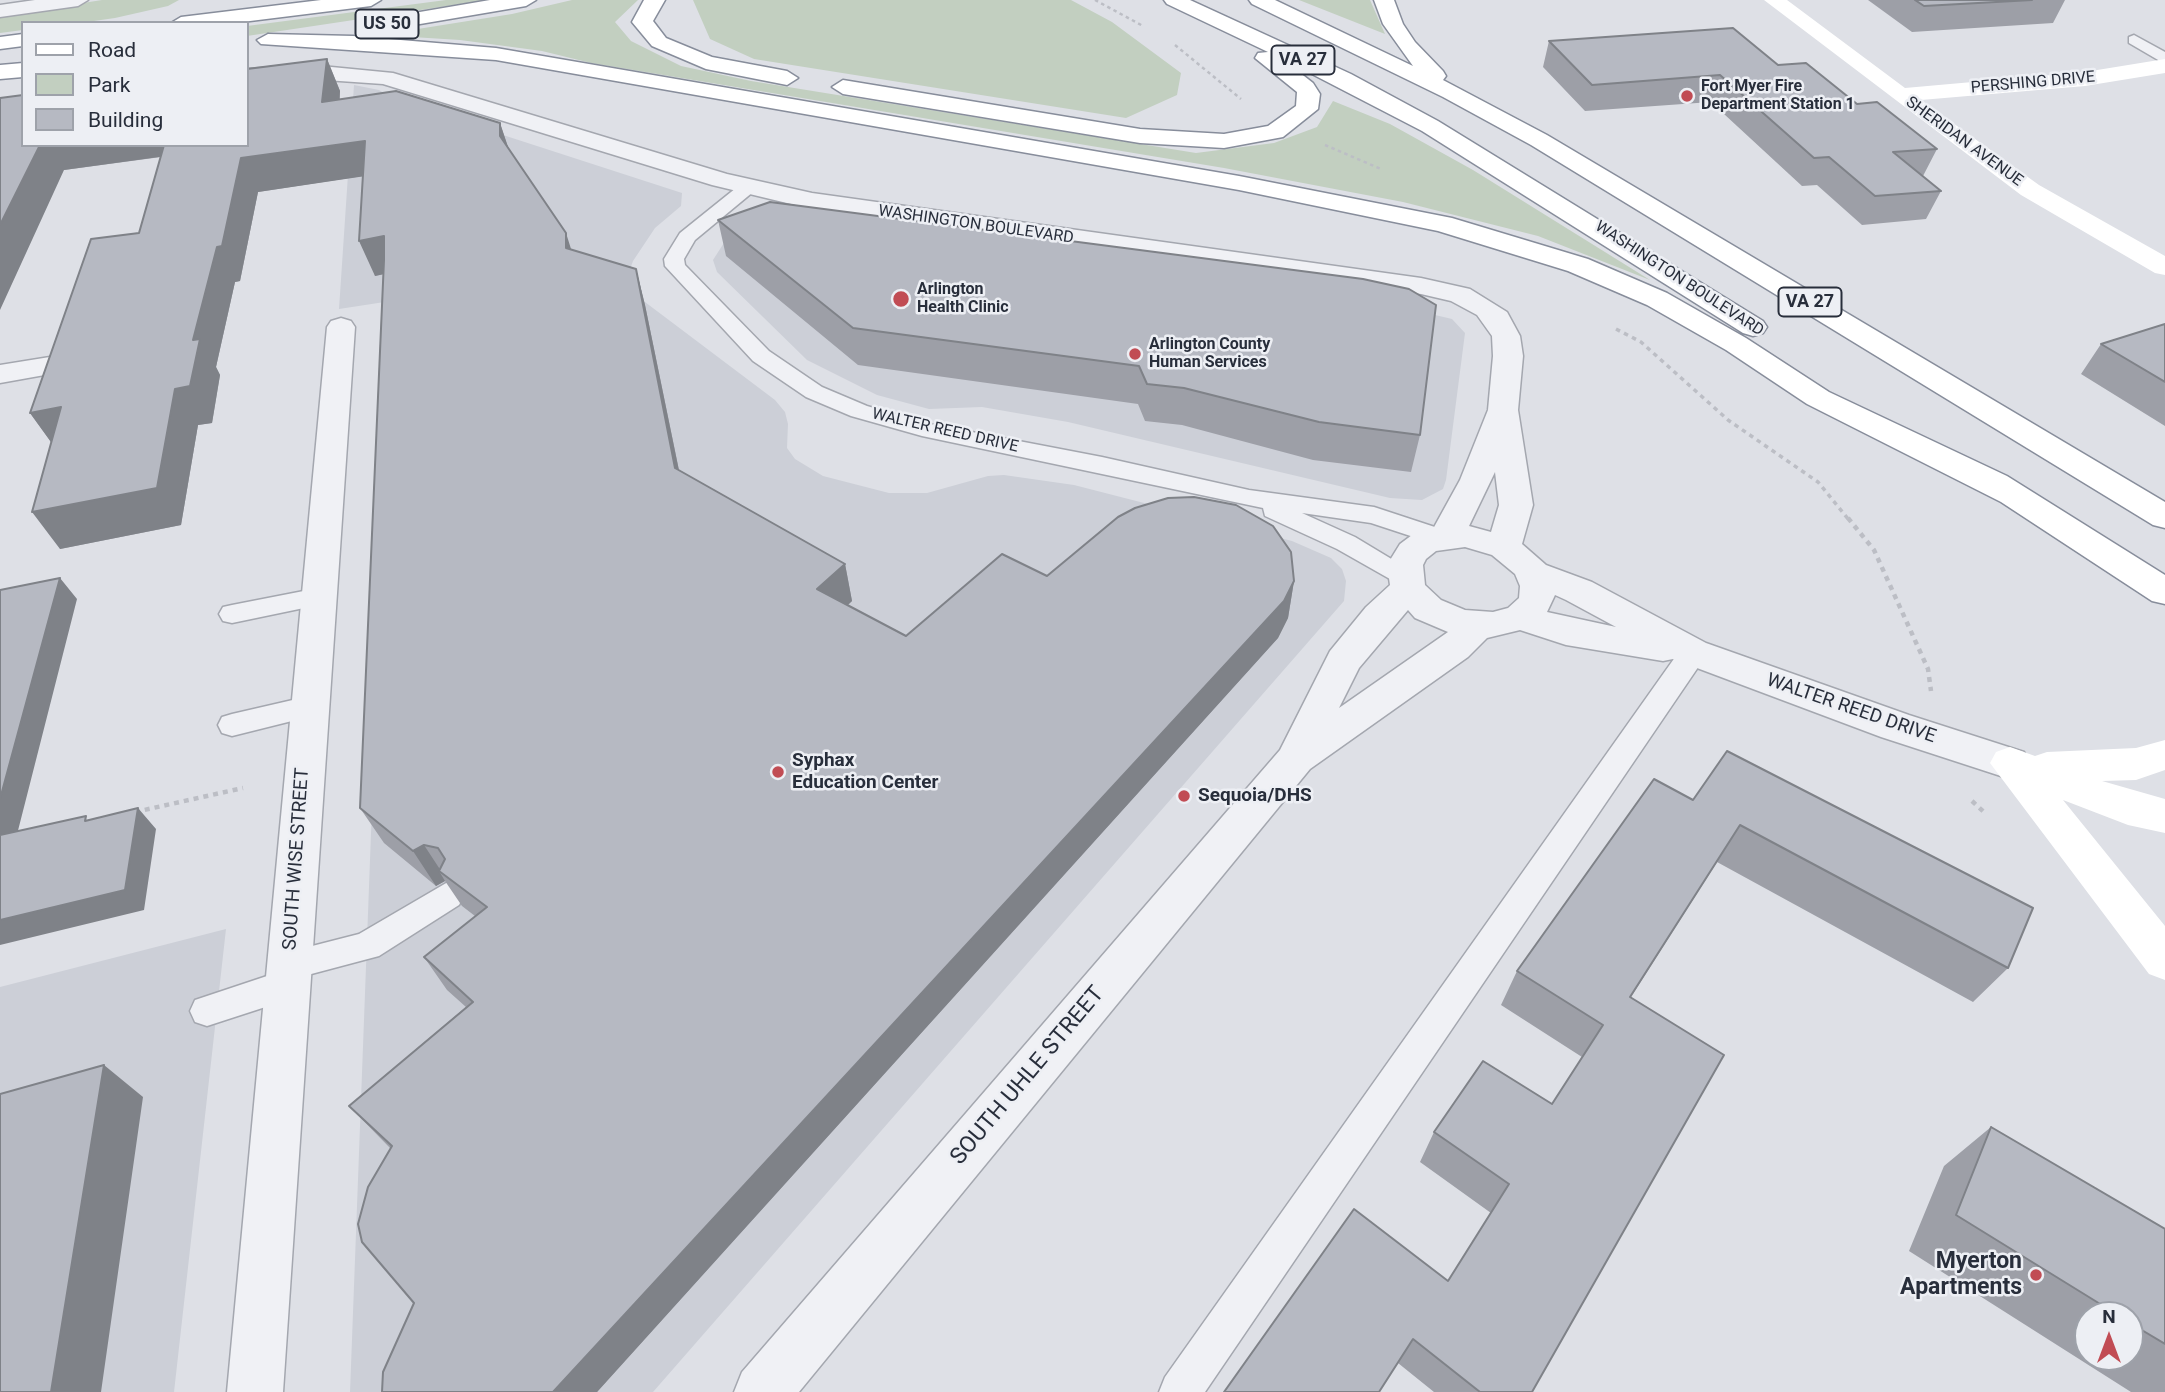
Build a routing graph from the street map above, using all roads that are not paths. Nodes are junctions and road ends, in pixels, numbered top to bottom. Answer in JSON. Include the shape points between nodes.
{"nodes":[{"id":1,"x":78,"y":0,"type":"edge"},
{"id":2,"x":371,"y":0,"type":"edge"},
{"id":3,"x":526,"y":0,"type":"edge"},
{"id":4,"x":655,"y":0,"type":"edge"},
{"id":5,"x":1164,"y":0,"type":"edge"},
{"id":6,"x":1174,"y":0,"type":"edge"},
{"id":7,"x":1259,"y":0,"type":"edge"},
{"id":8,"x":1384,"y":0,"type":"edge"},
{"id":9,"x":1774,"y":0,"type":"edge"},
{"id":10,"x":218,"y":9,"type":"edge"},
{"id":11,"x":0,"y":11,"type":"edge"},
{"id":12,"x":186,"y":21,"type":"edge"},
{"id":13,"x":21,"y":40,"type":"edge"},
{"id":14,"x":2134,"y":40,"type":"dead end"},
{"id":15,"x":258,"y":42,"type":"edge"},
{"id":16,"x":0,"y":43,"type":"edge"},
{"id":17,"x":2165,"y":59,"type":"edge"},
{"id":18,"x":2165,"y":66,"type":"edge"},
{"id":19,"x":21,"y":70,"type":"edge"},
{"id":20,"x":0,"y":72,"type":"edge"},
{"id":21,"x":248,"y":76,"type":"edge"},
{"id":22,"x":1451,"y":92,"type":"junction"},
{"id":23,"x":1900,"y":95,"type":"junction"},
{"id":24,"x":747,"y":188,"type":"junction"},
{"id":25,"x":2165,"y":267,"type":"edge"},
{"id":26,"x":341,"y":327,"type":"dead end"},
{"id":27,"x":56,"y":365,"type":"edge"},
{"id":28,"x":0,"y":374,"type":"edge"},
{"id":29,"x":1503,"y":410,"type":"junction"},
{"id":30,"x":2016,"y":496,"type":"junction"},
{"id":31,"x":1250,"y":498,"type":"junction"},
{"id":32,"x":2165,"y":517,"type":"edge"},
{"id":33,"x":1444,"y":538,"type":"junction"},
{"id":34,"x":1504,"y":547,"type":"junction"},
{"id":35,"x":1534,"y":574,"type":"junction"},
{"id":36,"x":1406,"y":583,"type":"junction"},
{"id":37,"x":2165,"y":592,"type":"edge"},
{"id":38,"x":319,"y":597,"type":"junction"},
{"id":39,"x":232,"y":614,"type":"dead end"},
{"id":40,"x":1521,"y":617,"type":"junction"},
{"id":41,"x":1477,"y":625,"type":"junction"},
{"id":42,"x":1692,"y":653,"type":"junction"},
{"id":43,"x":310,"y":707,"type":"junction"},
{"id":44,"x":232,"y":724,"type":"dead end"},
{"id":45,"x":2165,"y":755,"type":"edge"},
{"id":46,"x":1295,"y":760,"type":"junction"},
{"id":47,"x":2010,"y":763,"type":"junction"},
{"id":48,"x":2165,"y":816,"type":"edge"},
{"id":49,"x":447,"y":895,"type":"edge"},
{"id":50,"x":2165,"y":960,"type":"edge"},
{"id":51,"x":288,"y":975,"type":"junction"},
{"id":52,"x":207,"y":1011,"type":"dead end"},
{"id":53,"x":255,"y":1392,"type":"edge"},
{"id":54,"x":762,"y":1392,"type":"edge"},
{"id":55,"x":1180,"y":1392,"type":"edge"}],
"edges":[{"from":1,"to":11,"type":"street"},
{"from":2,"to":10,"type":"main road","number":"US 50"},
{"from":3,"to":15,"type":"main road","number":"US 50"},
{"from":4,"to":5,"type":"main road","via":[[642,22],[650,35],[671,49],[706,62],[820,83],[1182,141],[1258,136],[1286,126],[1307,109],[1309,94],[1292,75]]},
{"from":6,"to":30,"type":"main road","name":"WASHINGTON BOULEVARD","number":"VA 27","via":[[1343,79],[1476,152]]},
{"from":7,"to":22,"type":"main road","number":"VA 27"},
{"from":8,"to":22,"type":"main road","via":[[1407,46]]},
{"from":9,"to":23,"type":"main road","name":"SHERIDAN AVENUE"},
{"from":10,"to":12,"type":"main road","number":"US 50"},
{"from":13,"to":16,"type":"main road"},
{"from":14,"to":17,"type":"lane"},
{"from":15,"to":30,"type":"main road","via":[[353,42],[496,54],[1239,183],[1443,224],[1529,248],[1636,289],[1736,344],[1818,398]]},
{"from":18,"to":23,"type":"main road","name":"PERSHING DRIVE","via":[[2085,79]]},
{"from":19,"to":20,"type":"main road"},
{"from":21,"to":24,"type":"street","name":"WASHINGTON BOULEVARD","via":[[311,72],[402,81]]},
{"from":22,"to":32,"type":"main road","number":"VA 27","via":[[1639,199]]},
{"from":23,"to":25,"type":"main road","name":"SHERIDAN AVENUE","via":[[2030,190]]},
{"from":24,"to":29,"type":"street","name":"WASHINGTON BOULEVARD","via":[[876,212],[1460,295],[1486,309],[1502,327],[1508,356]]},
{"from":24,"to":31,"type":"lane","name":"WALTER REED DRIVE","via":[[687,237],[675,266],[761,356],[794,381],[889,421]]},
{"from":26,"to":38,"type":"street","name":"SOUTH WISE STREET"},
{"from":27,"to":28,"type":"street"},
{"from":29,"to":33,"type":"street","via":[[1476,480]]},
{"from":29,"to":34,"type":"street","via":[[1516,488]]},
{"from":30,"to":37,"type":"main road","name":"WASHINGTON BOULEVARD","number":"VA 27"},
{"from":31,"to":33,"type":"lane","name":"WALTER REED DRIVE","via":[[1374,515]]},
{"from":31,"to":36,"type":"lane","name":"WALTER REED DRIVE","via":[[1346,543]]},
{"from":33,"to":34,"type":"street","via":[[1485,540]]},
{"from":33,"to":36,"type":"street","via":[[1412,552],[1405,565]]},
{"from":34,"to":35,"type":"street"},
{"from":35,"to":40,"type":"street","via":[[1537,597]]},
{"from":35,"to":42,"type":"street","name":"WALTER REED DRIVE","via":[[1579,591]]},
{"from":36,"to":41,"type":"street","via":[[1417,600],[1443,618]]},
{"from":36,"to":46,"type":"street","name":"SOUTH UHLE STREET","via":[[1343,661]]},
{"from":38,"to":39,"type":"lane"},
{"from":38,"to":43,"type":"street","name":"SOUTH WISE STREET"},
{"from":40,"to":41,"type":"street"},
{"from":40,"to":42,"type":"street","name":"WALTER REED DRIVE","via":[[1566,632]]},
{"from":41,"to":46,"type":"street","name":"SOUTH UHLE STREET","via":[[1455,648]]},
{"from":42,"to":47,"type":"street","name":"WALTER REED DRIVE"},
{"from":42,"to":55,"type":"lane"},
{"from":43,"to":44,"type":"lane"},
{"from":43,"to":51,"type":"street","name":"SOUTH WISE STREET"},
{"from":45,"to":47,"type":"main road","name":"WALTER REED DRIVE","via":[[2100,768]]},
{"from":46,"to":54,"type":"street","name":"SOUTH UHLE STREET"},
{"from":47,"to":48,"type":"main road","name":"WALTER REED DRIVE","via":[[2128,808]]},
{"from":47,"to":50,"type":"main road"},
{"from":49,"to":51,"type":"lane","via":[[367,946]]},
{"from":51,"to":52,"type":"lane"},
{"from":51,"to":53,"type":"street","name":"SOUTH WISE STREET"}]}
